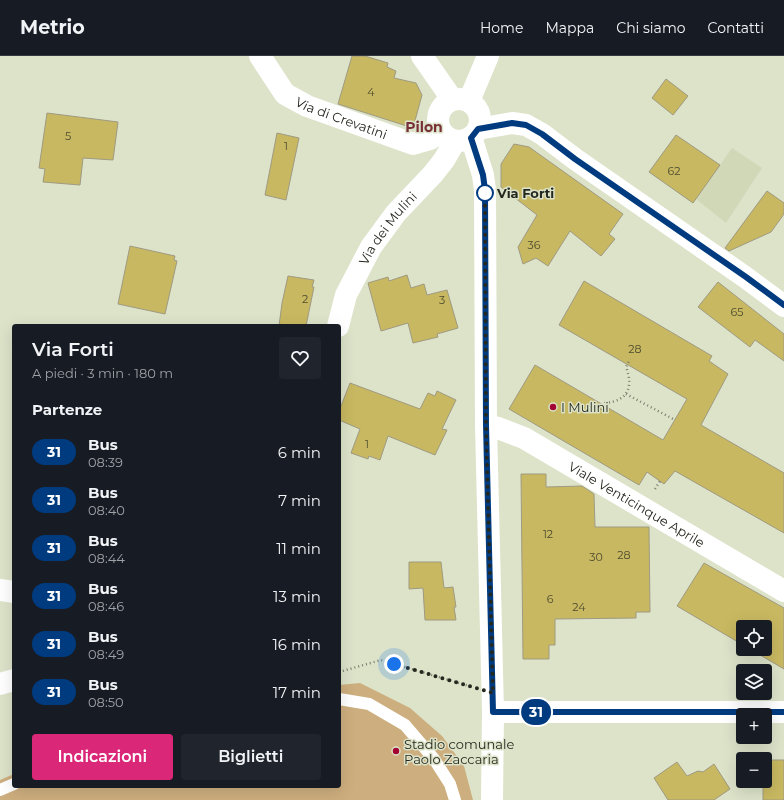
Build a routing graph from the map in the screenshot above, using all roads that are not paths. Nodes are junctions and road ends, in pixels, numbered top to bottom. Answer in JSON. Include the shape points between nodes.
{"nodes":[{"id":1,"x":260,"y":56,"type":"edge"},
{"id":2,"x":422,"y":56,"type":"edge"},
{"id":3,"x":488,"y":56,"type":"edge"},
{"id":4,"x":461,"y":100,"type":"junction"},
{"id":5,"x":461,"y":135,"type":"junction"},
{"id":6,"x":784,"y":306,"type":"edge"},
{"id":7,"x":339,"y":324,"type":"edge"},
{"id":8,"x":486,"y":425,"type":"junction"},
{"id":9,"x":0,"y":590,"type":"edge"},
{"id":10,"x":784,"y":591,"type":"edge"},
{"id":11,"x":12,"y":592,"type":"edge"},
{"id":12,"x":12,"y":681,"type":"edge"},
{"id":13,"x":0,"y":684,"type":"edge"},
{"id":14,"x":341,"y":699,"type":"edge"},
{"id":15,"x":493,"y":702,"type":"junction"},
{"id":16,"x":784,"y":712,"type":"edge"},
{"id":17,"x":12,"y":785,"type":"edge"},
{"id":18,"x":0,"y":790,"type":"edge"},
{"id":19,"x":454,"y":800,"type":"edge"},
{"id":20,"x":492,"y":800,"type":"edge"}],
"edges":[{"from":1,"to":5,"type":"street","name":"Via di Crevatini","via":[[286,94],[307,106],[413,144]]},
{"from":2,"to":4,"type":"street"},
{"from":3,"to":4,"type":"street"},
{"from":4,"to":5,"type":"street","via":[[477,108],[480,122]]},
{"from":4,"to":5,"type":"street","via":[[441,107],[438,113],[438,126]]},
{"from":5,"to":6,"type":"street","name":"Via di Crevatini","via":[[512,123],[526,125]]},
{"from":5,"to":7,"type":"street","name":"Via dei Mulini","via":[[437,169],[396,213],[371,247],[346,295]]},
{"from":5,"to":8,"type":"street","via":[[483,175],[485,190]]},
{"from":8,"to":10,"type":"street","name":"Viale Venticinque Aprile","via":[[524,438]]},
{"from":8,"to":15,"type":"street"},
{"from":9,"to":11,"type":"street"},
{"from":12,"to":13,"type":"street"},
{"from":14,"to":19,"type":"lane","via":[[369,704],[405,725],[434,759],[450,784]]},
{"from":15,"to":16,"type":"street"},
{"from":15,"to":20,"type":"street"},
{"from":17,"to":18,"type":"lane"}]}
